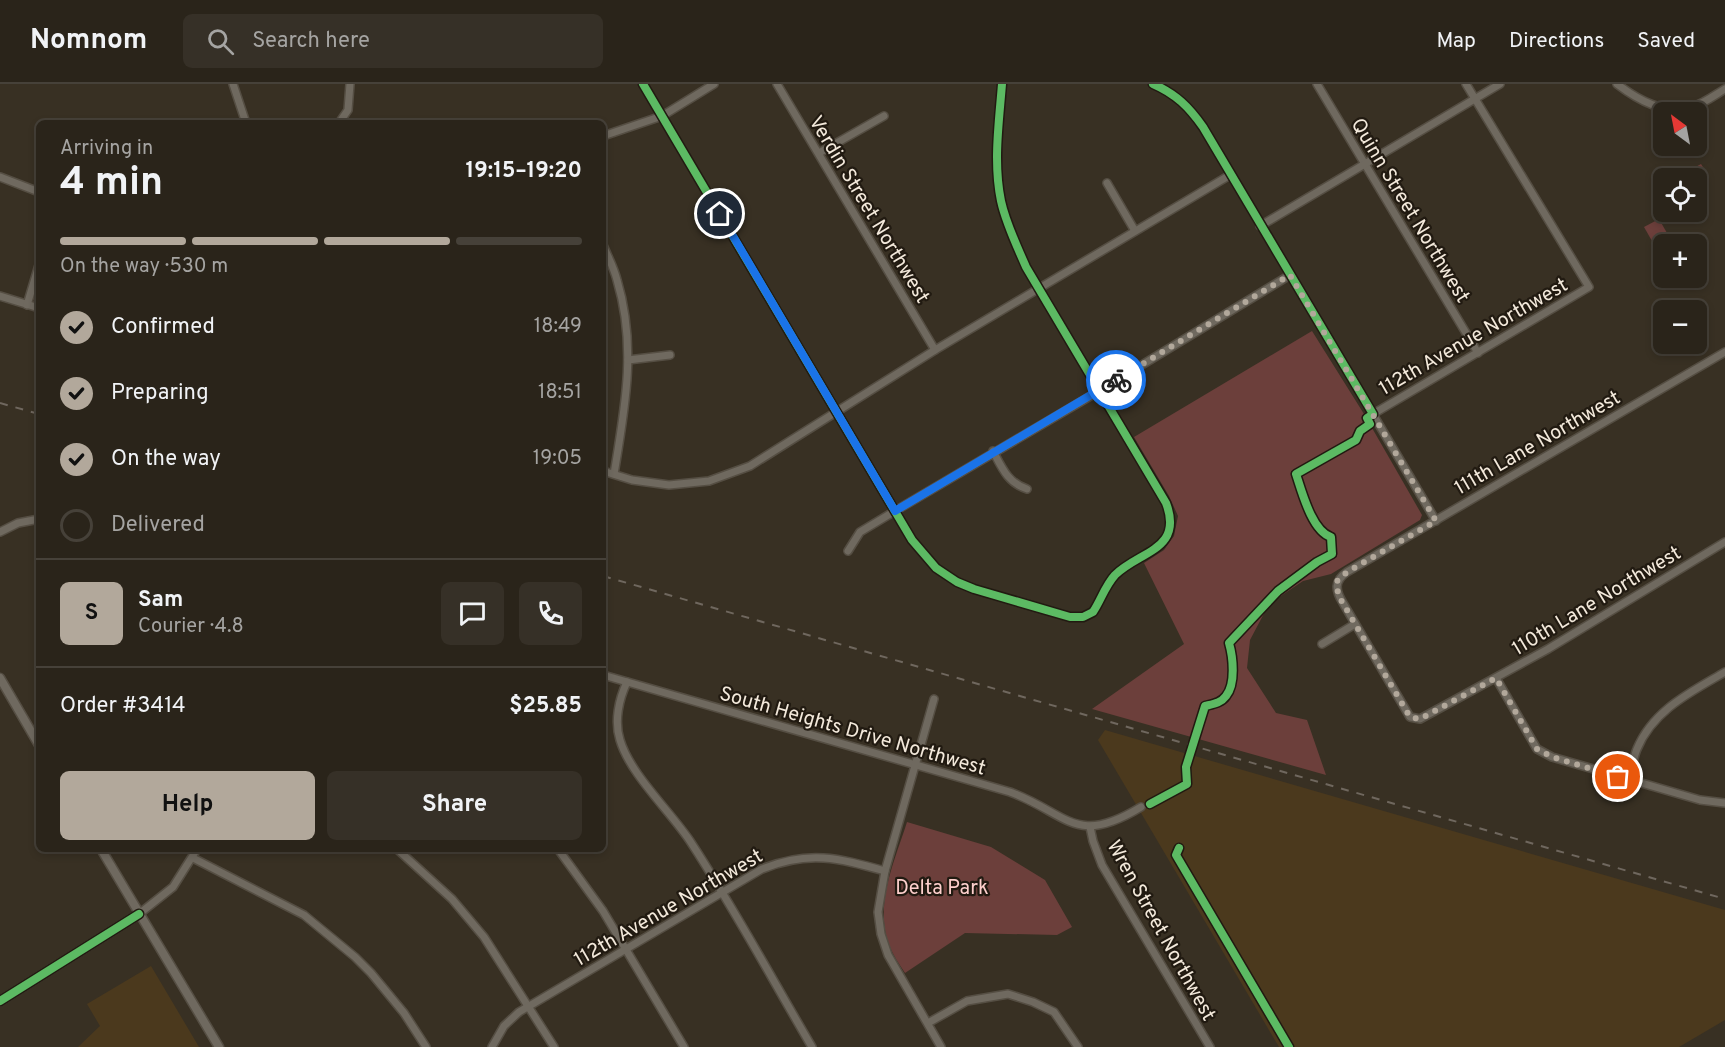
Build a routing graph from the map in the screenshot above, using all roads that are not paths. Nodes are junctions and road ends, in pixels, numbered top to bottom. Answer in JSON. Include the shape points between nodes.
{"nodes":[{"id":1,"x":233,"y":84,"type":"edge"},
{"id":2,"x":351,"y":84,"type":"edge"},
{"id":3,"x":643,"y":84,"type":"edge"},
{"id":4,"x":714,"y":84,"type":"edge"},
{"id":5,"x":777,"y":84,"type":"edge"},
{"id":6,"x":1002,"y":84,"type":"edge"},
{"id":7,"x":1154,"y":84,"type":"edge"},
{"id":8,"x":1317,"y":84,"type":"edge"},
{"id":9,"x":1466,"y":84,"type":"edge"},
{"id":10,"x":1500,"y":84,"type":"edge"},
{"id":11,"x":1617,"y":84,"type":"edge"},
{"id":12,"x":1725,"y":89,"type":"edge"},
{"id":13,"x":1474,"y":99,"type":"junction"},
{"id":14,"x":662,"y":116,"type":"junction"},
{"id":15,"x":885,"y":116,"type":"dead end"},
{"id":16,"x":245,"y":120,"type":"edge"},
{"id":17,"x":341,"y":120,"type":"edge"},
{"id":18,"x":606,"y":135,"type":"edge"},
{"id":19,"x":819,"y":153,"type":"junction"},
{"id":20,"x":1364,"y":163,"type":"junction"},
{"id":21,"x":1230,"y":176,"type":"junction"},
{"id":22,"x":0,"y":177,"type":"edge"},
{"id":23,"x":1107,"y":183,"type":"dead end"},
{"id":24,"x":36,"y":191,"type":"edge"},
{"id":25,"x":1260,"y":226,"type":"junction"},
{"id":26,"x":1135,"y":231,"type":"junction"},
{"id":27,"x":606,"y":252,"type":"edge"},
{"id":28,"x":36,"y":275,"type":"edge"},
{"id":29,"x":1290,"y":275,"type":"junction"},
{"id":30,"x":1040,"y":290,"type":"junction"},
{"id":31,"x":0,"y":296,"type":"edge"},
{"id":32,"x":27,"y":304,"type":"junction"},
{"id":33,"x":36,"y":307,"type":"edge"},
{"id":34,"x":935,"y":350,"type":"junction"},
{"id":35,"x":1725,"y":352,"type":"edge"},
{"id":36,"x":1478,"y":353,"type":"junction"},
{"id":37,"x":670,"y":355,"type":"dead end"},
{"id":38,"x":628,"y":360,"type":"junction"},
{"id":39,"x":1099,"y":391,"type":"junction"},
{"id":40,"x":837,"y":413,"type":"junction"},
{"id":41,"x":1373,"y":414,"type":"junction"},
{"id":42,"x":993,"y":451,"type":"junction"},
{"id":43,"x":606,"y":472,"type":"edge"},
{"id":44,"x":614,"y":474,"type":"junction"},
{"id":45,"x":1027,"y":489,"type":"dead end"},
{"id":46,"x":895,"y":511,"type":"junction"},
{"id":47,"x":36,"y":520,"type":"edge"},
{"id":48,"x":1436,"y":521,"type":"junction"},
{"id":49,"x":0,"y":532,"type":"edge"},
{"id":50,"x":1725,"y":542,"type":"edge"},
{"id":51,"x":848,"y":551,"type":"dead end"},
{"id":52,"x":1355,"y":624,"type":"junction"},
{"id":53,"x":1322,"y":644,"type":"dead end"},
{"id":54,"x":1725,"y":672,"type":"edge"},
{"id":55,"x":606,"y":676,"type":"edge"},
{"id":56,"x":0,"y":678,"type":"edge"},
{"id":57,"x":1496,"y":678,"type":"junction"},
{"id":58,"x":627,"y":682,"type":"junction"},
{"id":59,"x":934,"y":699,"type":"dead end"},
{"id":60,"x":36,"y":740,"type":"edge"},
{"id":61,"x":916,"y":766,"type":"junction"},
{"id":62,"x":1629,"y":781,"type":"junction"},
{"id":63,"x":1725,"y":804,"type":"edge"},
{"id":64,"x":1141,"y":807,"type":"dead end"},
{"id":65,"x":1090,"y":827,"type":"junction"},
{"id":66,"x":103,"y":852,"type":"edge"},
{"id":67,"x":196,"y":852,"type":"edge"},
{"id":68,"x":400,"y":852,"type":"edge"},
{"id":69,"x":560,"y":852,"type":"edge"},
{"id":70,"x":193,"y":858,"type":"junction"},
{"id":71,"x":885,"y":871,"type":"junction"},
{"id":72,"x":721,"y":892,"type":"junction"},
{"id":73,"x":139,"y":914,"type":"junction"},
{"id":74,"x":625,"y":949,"type":"junction"},
{"id":75,"x":0,"y":1001,"type":"edge"},
{"id":76,"x":530,"y":1005,"type":"junction"},
{"id":77,"x":928,"y":1023,"type":"junction"},
{"id":78,"x":219,"y":1047,"type":"edge"},
{"id":79,"x":426,"y":1047,"type":"edge"},
{"id":80,"x":492,"y":1047,"type":"edge"},
{"id":81,"x":554,"y":1047,"type":"edge"},
{"id":82,"x":684,"y":1047,"type":"edge"},
{"id":83,"x":813,"y":1047,"type":"edge"},
{"id":84,"x":942,"y":1047,"type":"edge"},
{"id":85,"x":1078,"y":1047,"type":"edge"},
{"id":86,"x":1210,"y":1047,"type":"edge"}],
"edges":[{"from":1,"to":16,"type":"street"},
{"from":2,"to":17,"type":"street","via":[[348,110]]},
{"from":3,"to":14,"type":"street"},
{"from":4,"to":14,"type":"street"},
{"from":5,"to":19,"type":"street","name":"Verdin Street Northwest"},
{"from":6,"to":30,"type":"street","via":[[997,151],[1002,202],[1012,236]]},
{"from":7,"to":21,"type":"street","via":[[1192,111]]},
{"from":8,"to":20,"type":"street","name":"Quinn Street Northwest"},
{"from":9,"to":13,"type":"street"},
{"from":10,"to":13,"type":"street"},
{"from":11,"to":12,"type":"street","via":[[1651,105],[1674,110],[1693,107]]},
{"from":13,"to":20,"type":"street"},
{"from":13,"to":36,"type":"street","name":"112th Avenue Northwest","via":[[1589,287]]},
{"from":14,"to":18,"type":"street"},
{"from":14,"to":40,"type":"street"},
{"from":15,"to":19,"type":"street"},
{"from":19,"to":34,"type":"street","name":"Verdin Street Northwest"},
{"from":20,"to":25,"type":"street"},
{"from":20,"to":36,"type":"street","name":"Quinn Street Northwest"},
{"from":21,"to":25,"type":"street"},
{"from":21,"to":26,"type":"street"},
{"from":22,"to":24,"type":"street"},
{"from":23,"to":26,"type":"street"},
{"from":25,"to":29,"type":"street"},
{"from":26,"to":30,"type":"street"},
{"from":27,"to":38,"type":"street","via":[[617,280]]},
{"from":28,"to":32,"type":"street"},
{"from":29,"to":39,"type":"street"},
{"from":29,"to":41,"type":"street"},
{"from":30,"to":34,"type":"street"},
{"from":30,"to":39,"type":"street"},
{"from":31,"to":32,"type":"street"},
{"from":32,"to":33,"type":"street"},
{"from":34,"to":40,"type":"street"},
{"from":35,"to":48,"type":"street","name":"111th Lane Northwest"},
{"from":36,"to":41,"type":"street","name":"112th Avenue Northwest"},
{"from":37,"to":38,"type":"street"},
{"from":38,"to":44,"type":"street","via":[[627,398]]},
{"from":39,"to":42,"type":"street"},
{"from":39,"to":46,"type":"street","via":[[1166,503],[1170,523],[1162,544],[1116,574],[1093,612],[1070,617],[957,582],[936,568],[912,540]]},
{"from":40,"to":44,"type":"street","via":[[750,466],[709,481],[669,485]]},
{"from":40,"to":46,"type":"street"},
{"from":41,"to":48,"type":"street"},
{"from":42,"to":45,"type":"street","via":[[1008,478]]},
{"from":42,"to":46,"type":"street"},
{"from":43,"to":44,"type":"street"},
{"from":46,"to":51,"type":"street","via":[[861,532]]},
{"from":47,"to":49,"type":"street"},
{"from":48,"to":52,"type":"street","name":"111th Lane Northwest","via":[[1337,581],[1338,595]]},
{"from":50,"to":57,"type":"street","name":"110th Lane Northwest"},
{"from":52,"to":53,"type":"street"},
{"from":52,"to":57,"type":"street","name":"110th Lane Northwest","via":[[1410,717],[1420,719]]},
{"from":54,"to":62,"type":"street","via":[[1676,701],[1654,721],[1637,748]]},
{"from":55,"to":58,"type":"street","name":"South Heights Drive Northwest"},
{"from":56,"to":60,"type":"street"},
{"from":57,"to":62,"type":"street","via":[[1537,749]]},
{"from":58,"to":61,"type":"street","name":"South Heights Drive Northwest"},
{"from":58,"to":72,"type":"street","via":[[618,708],[620,740]]},
{"from":59,"to":61,"type":"street"},
{"from":61,"to":65,"type":"street","name":"South Heights Drive Northwest","via":[[1010,792],[1071,823]]},
{"from":61,"to":71,"type":"street"},
{"from":62,"to":63,"type":"street"},
{"from":64,"to":65,"type":"street","via":[[1114,822]]},
{"from":65,"to":86,"type":"street","name":"Wren Street Northwest","via":[[1102,865]]},
{"from":66,"to":73,"type":"street"},
{"from":67,"to":70,"type":"street"},
{"from":68,"to":76,"type":"street","via":[[467,916]]},
{"from":69,"to":74,"type":"street","via":[[590,890]]},
{"from":70,"to":73,"type":"street","via":[[173,887]]},
{"from":70,"to":79,"type":"street","via":[[304,915],[371,973]]},
{"from":71,"to":72,"type":"street","name":"112th Avenue Northwest","via":[[830,857],[799,858],[762,869]]},
{"from":71,"to":77,"type":"street","via":[[878,912],[883,944]]},
{"from":72,"to":74,"type":"street","name":"112th Avenue Northwest"},
{"from":72,"to":83,"type":"street"},
{"from":73,"to":75,"type":"street"},
{"from":73,"to":78,"type":"street"},
{"from":74,"to":76,"type":"street","name":"112th Avenue Northwest"},
{"from":74,"to":82,"type":"street"},
{"from":76,"to":80,"type":"street","name":"112th Avenue Northwest","via":[[512,1018]]},
{"from":76,"to":81,"type":"street"},
{"from":77,"to":84,"type":"street"},
{"from":77,"to":85,"type":"street","via":[[967,1001],[1008,994],[1054,1012]]}]}
